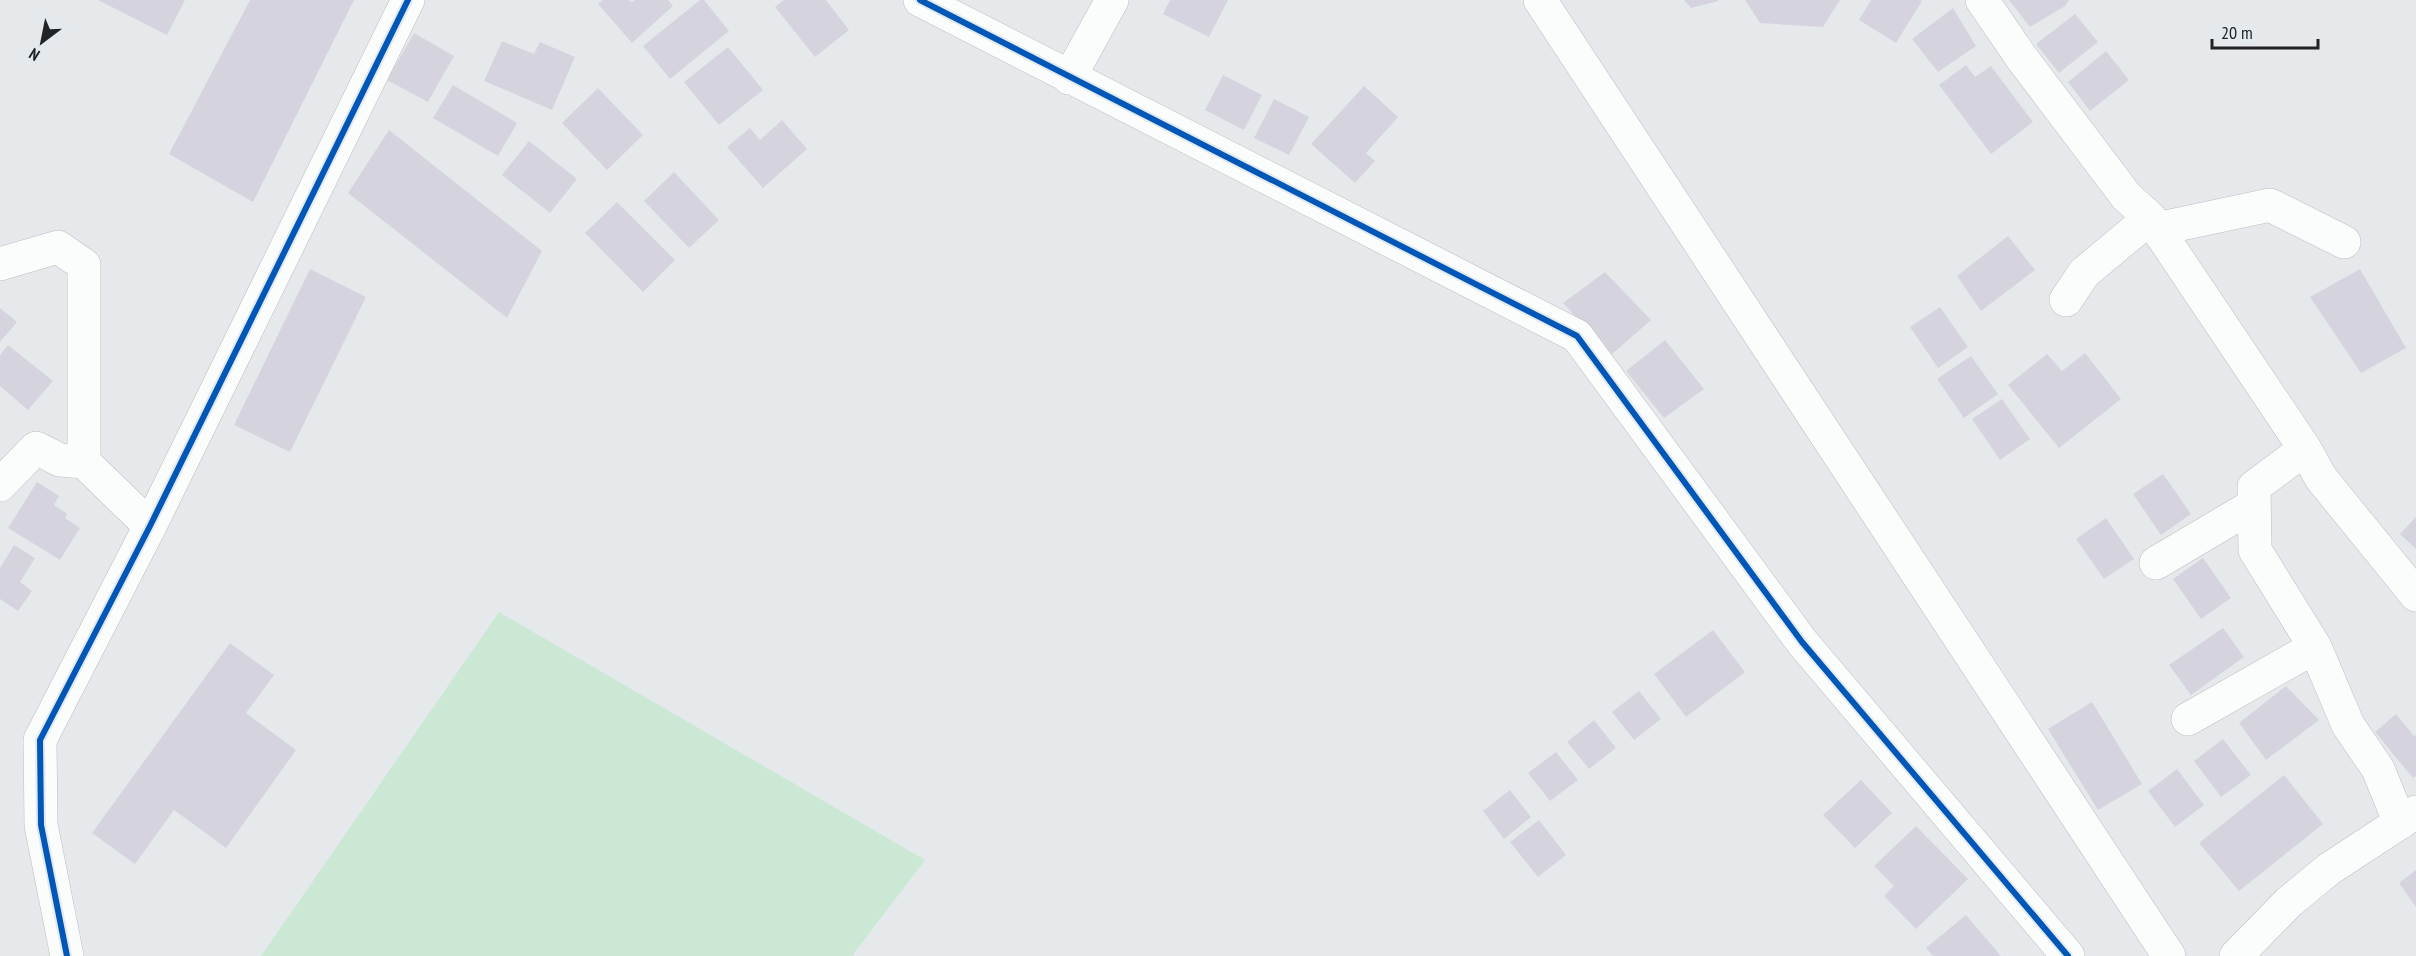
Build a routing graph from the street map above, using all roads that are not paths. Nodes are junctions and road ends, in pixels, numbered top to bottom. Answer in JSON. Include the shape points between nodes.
{"nodes":[{"id":1,"x":408,"y":0,"type":"edge"},
{"id":2,"x":920,"y":0,"type":"edge"},
{"id":3,"x":1112,"y":0,"type":"edge"},
{"id":4,"x":1540,"y":0,"type":"edge"},
{"id":5,"x":1982,"y":0,"type":"edge"},
{"id":6,"x":1069,"y":78,"type":"junction"},
{"id":7,"x":2153,"y":224,"type":"junction"},
{"id":8,"x":2344,"y":242,"type":"dead end"},
{"id":9,"x":0,"y":264,"type":"edge"},
{"id":10,"x":2066,"y":300,"type":"dead end"},
{"id":11,"x":2305,"y":449,"type":"junction"},
{"id":12,"x":84,"y":462,"type":"junction"},
{"id":13,"x":0,"y":485,"type":"edge"},
{"id":14,"x":2254,"y":505,"type":"junction"},
{"id":15,"x":150,"y":526,"type":"junction"},
{"id":16,"x":2156,"y":563,"type":"dead end"},
{"id":17,"x":2416,"y":596,"type":"edge"},
{"id":18,"x":2315,"y":647,"type":"junction"},
{"id":19,"x":2188,"y":719,"type":"dead end"},
{"id":20,"x":2408,"y":817,"type":"edge"},
{"id":21,"x":67,"y":956,"type":"edge"},
{"id":22,"x":2068,"y":956,"type":"edge"},
{"id":23,"x":2169,"y":956,"type":"edge"},
{"id":24,"x":2236,"y":956,"type":"edge"}],
"edges":[{"from":1,"to":15,"type":"street"},
{"from":2,"to":6,"type":"street"},
{"from":3,"to":6,"type":"street"},
{"from":4,"to":23,"type":"street"},
{"from":5,"to":7,"type":"street","via":[[2119,187]]},
{"from":6,"to":22,"type":"street","via":[[1577,336],[1802,642]]},
{"from":7,"to":8,"type":"street","via":[[2270,205]]},
{"from":7,"to":10,"type":"street","via":[[2084,273]]},
{"from":7,"to":11,"type":"street"},
{"from":9,"to":12,"type":"street","via":[[58,247],[84,265]]},
{"from":11,"to":14,"type":"street","via":[[2254,487]]},
{"from":11,"to":17,"type":"street","via":[[2321,478]]},
{"from":12,"to":13,"type":"street","via":[[60,460],[36,448]]},
{"from":12,"to":15,"type":"street"},
{"from":14,"to":16,"type":"street"},
{"from":14,"to":18,"type":"street","via":[[2254,550]]},
{"from":15,"to":21,"type":"street","via":[[40,740],[41,825]]},
{"from":18,"to":19,"type":"street"},
{"from":18,"to":20,"type":"street","via":[[2348,724]]},
{"from":20,"to":24,"type":"street","via":[[2329,869],[2289,902]]}]}
